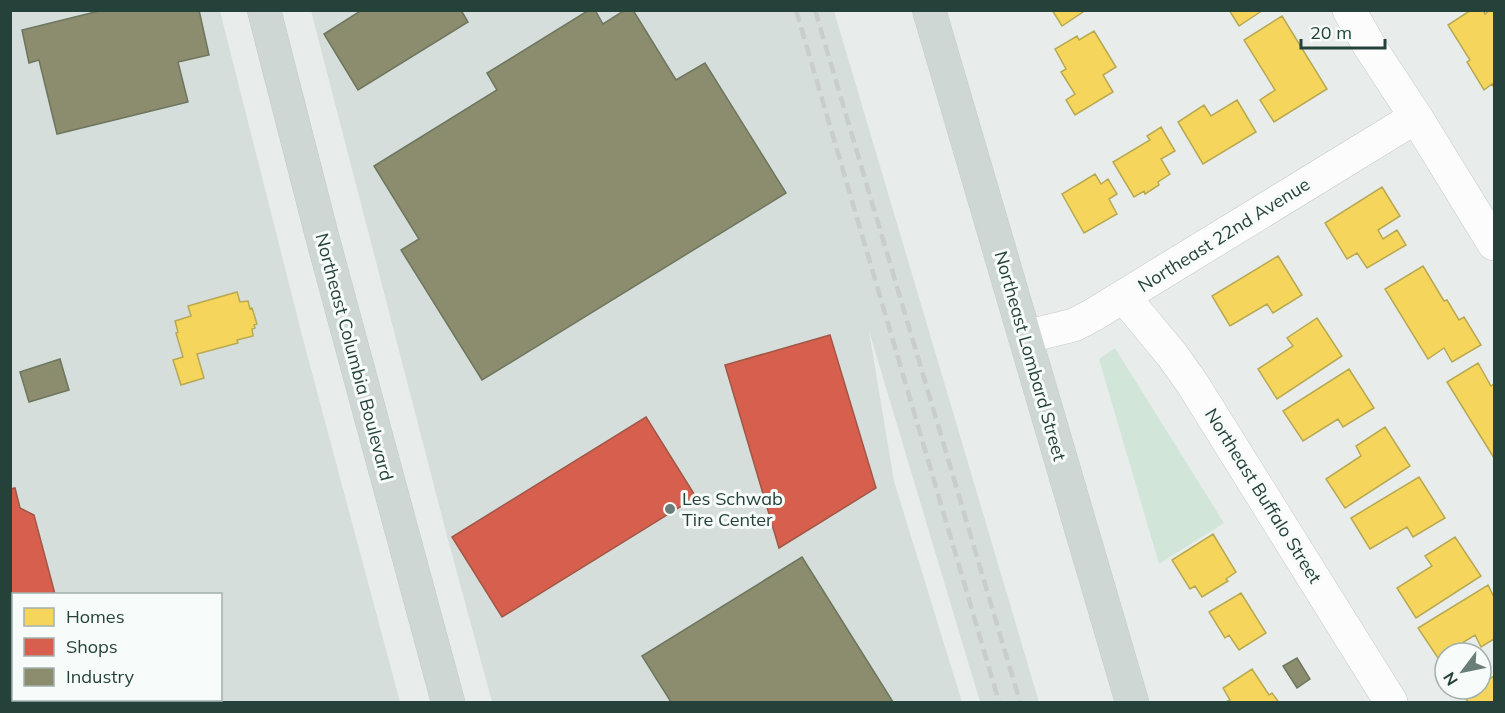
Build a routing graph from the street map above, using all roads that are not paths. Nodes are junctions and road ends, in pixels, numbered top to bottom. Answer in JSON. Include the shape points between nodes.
{"nodes":[{"id":1,"x":264,"y":10,"type":"edge"},
{"id":2,"x":928,"y":10,"type":"edge"},
{"id":3,"x":1353,"y":12,"type":"edge"},
{"id":4,"x":1416,"y":117,"type":"junction"},
{"id":5,"x":1494,"y":244,"type":"edge"},
{"id":6,"x":1124,"y":297,"type":"junction"},
{"id":7,"x":1025,"y":337,"type":"junction"},
{"id":8,"x":448,"y":702,"type":"edge"},
{"id":9,"x":1132,"y":702,"type":"edge"},
{"id":10,"x":1391,"y":702,"type":"edge"}],
"edges":[{"from":1,"to":8,"type":"main road","name":"Northeast Columbia Boulevard"},
{"from":2,"to":7,"type":"main road","name":"Northeast Lombard Street"},
{"from":3,"to":4,"type":"street","via":[[1370,47]]},
{"from":4,"to":5,"type":"street"},
{"from":4,"to":6,"type":"street","name":"Northeast 22nd Avenue"},
{"from":6,"to":7,"type":"street","name":"Northeast 22nd Avenue","via":[[1074,325]]},
{"from":6,"to":10,"type":"street","name":"Northeast Buffalo Street","via":[[1192,383]]},
{"from":7,"to":9,"type":"main road","name":"Northeast Lombard Street"}]}
